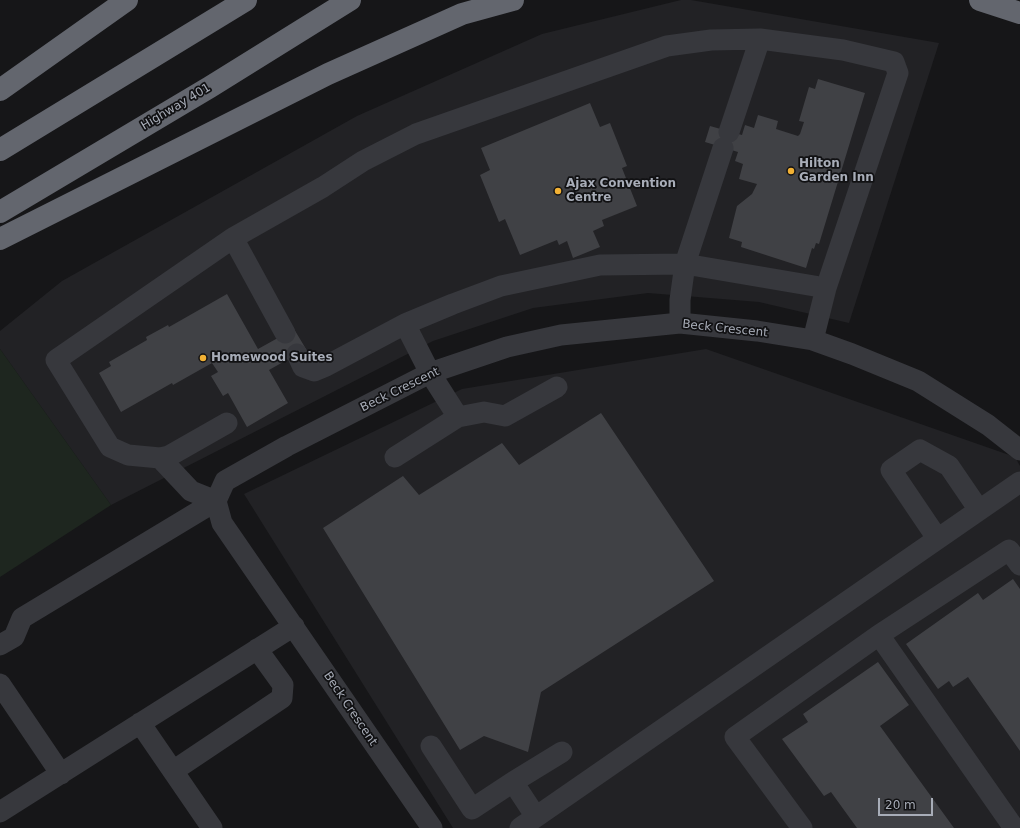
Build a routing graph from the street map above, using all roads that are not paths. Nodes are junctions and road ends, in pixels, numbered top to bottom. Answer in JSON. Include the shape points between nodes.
{"nodes":[{"id":1,"x":127,"y":0,"type":"edge"},
{"id":2,"x":246,"y":0,"type":"edge"},
{"id":3,"x":350,"y":0,"type":"edge"},
{"id":4,"x":513,"y":0,"type":"edge"},
{"id":5,"x":980,"y":0,"type":"edge"},
{"id":6,"x":1020,"y":13,"type":"edge"},
{"id":7,"x":760,"y":39,"type":"junction"},
{"id":8,"x":0,"y":90,"type":"edge"},
{"id":9,"x":0,"y":150,"type":"edge"},
{"id":10,"x":0,"y":212,"type":"edge"},
{"id":11,"x":233,"y":238,"type":"junction"},
{"id":12,"x":0,"y":239,"type":"edge"},
{"id":13,"x":685,"y":264,"type":"junction"},
{"id":14,"x":826,"y":288,"type":"junction"},
{"id":15,"x":680,"y":323,"type":"junction"},
{"id":16,"x":405,"y":324,"type":"junction"},
{"id":17,"x":285,"y":333,"type":"dead end"},
{"id":18,"x":813,"y":340,"type":"junction"},
{"id":19,"x":297,"y":354,"type":"dead end"},
{"id":20,"x":430,"y":374,"type":"junction"},
{"id":21,"x":557,"y":387,"type":"dead end"},
{"id":22,"x":458,"y":417,"type":"junction"},
{"id":23,"x":227,"y":423,"type":"dead end"},
{"id":24,"x":1020,"y":450,"type":"edge"},
{"id":25,"x":395,"y":457,"type":"dead end"},
{"id":26,"x":160,"y":458,"type":"junction"},
{"id":27,"x":1020,"y":482,"type":"edge"},
{"id":28,"x":216,"y":501,"type":"junction"},
{"id":29,"x":979,"y":510,"type":"junction"},
{"id":30,"x":937,"y":538,"type":"junction"},
{"id":31,"x":1016,"y":554,"type":"edge"},
{"id":32,"x":294,"y":626,"type":"junction"},
{"id":33,"x":879,"y":635,"type":"junction"},
{"id":34,"x":0,"y":645,"type":"edge"},
{"id":35,"x":257,"y":649,"type":"junction"},
{"id":36,"x":0,"y":684,"type":"edge"},
{"id":37,"x":140,"y":724,"type":"junction"},
{"id":38,"x":432,"y":746,"type":"dead end"},
{"id":39,"x":562,"y":752,"type":"dead end"},
{"id":40,"x":173,"y":771,"type":"junction"},
{"id":41,"x":61,"y":774,"type":"junction"},
{"id":42,"x":513,"y":782,"type":"junction"},
{"id":43,"x":0,"y":812,"type":"edge"},
{"id":44,"x":528,"y":822,"type":"edge"},
{"id":45,"x":212,"y":828,"type":"edge"},
{"id":46,"x":432,"y":828,"type":"edge"},
{"id":47,"x":802,"y":828,"type":"edge"},
{"id":48,"x":1014,"y":828,"type":"edge"}],
"edges":[{"from":1,"to":8,"type":"highway"},
{"from":2,"to":9,"type":"highway"},
{"from":3,"to":10,"type":"highway","name":"Highway 401"},
{"from":4,"to":12,"type":"highway","via":[[462,14],[328,74]]},
{"from":5,"to":6,"type":"highway"},
{"from":7,"to":11,"type":"street","via":[[711,40],[667,46],[416,134],[364,161]]},
{"from":7,"to":13,"type":"street"},
{"from":7,"to":14,"type":"street","via":[[843,50],[894,62],[898,73]]},
{"from":11,"to":17,"type":"street"},
{"from":11,"to":26,"type":"street","via":[[56,360],[110,448],[128,456]]},
{"from":13,"to":14,"type":"street"},
{"from":13,"to":15,"type":"street"},
{"from":13,"to":16,"type":"street","via":[[600,265],[501,286]]},
{"from":14,"to":18,"type":"street"},
{"from":15,"to":18,"type":"street","name":"Beck Crescent"},
{"from":15,"to":20,"type":"street","name":"Beck Crescent","via":[[561,335],[508,347]]},
{"from":16,"to":19,"type":"street","via":[[314,371],[303,367]]},
{"from":16,"to":20,"type":"street"},
{"from":18,"to":24,"type":"street","name":"Beck Crescent","via":[[918,381],[988,425]]},
{"from":20,"to":22,"type":"street"},
{"from":20,"to":28,"type":"street","name":"Beck Crescent","via":[[287,446],[225,481]]},
{"from":21,"to":22,"type":"street","via":[[505,416],[484,412]]},
{"from":22,"to":25,"type":"street"},
{"from":23,"to":26,"type":"street","via":[[172,454]]},
{"from":26,"to":28,"type":"street","via":[[191,491]]},
{"from":27,"to":29,"type":"street"},
{"from":28,"to":32,"type":"street","name":"Beck Crescent","via":[[222,523]]},
{"from":28,"to":34,"type":"street","via":[[22,618],[14,637]]},
{"from":29,"to":30,"type":"street"},
{"from":29,"to":30,"type":"street","via":[[949,466],[920,450],[891,470]]},
{"from":30,"to":44,"type":"street"},
{"from":31,"to":33,"type":"street"},
{"from":32,"to":35,"type":"street"},
{"from":32,"to":46,"type":"street","name":"Beck Crescent"},
{"from":33,"to":47,"type":"street","via":[[735,737]]},
{"from":33,"to":48,"type":"street"},
{"from":35,"to":37,"type":"street"},
{"from":35,"to":40,"type":"street","via":[[283,685],[282,698]]},
{"from":36,"to":41,"type":"street"},
{"from":37,"to":40,"type":"street"},
{"from":37,"to":41,"type":"street"},
{"from":38,"to":42,"type":"street","via":[[472,809]]},
{"from":39,"to":42,"type":"street"},
{"from":40,"to":45,"type":"street"},
{"from":41,"to":43,"type":"street"},
{"from":42,"to":44,"type":"street"}]}
